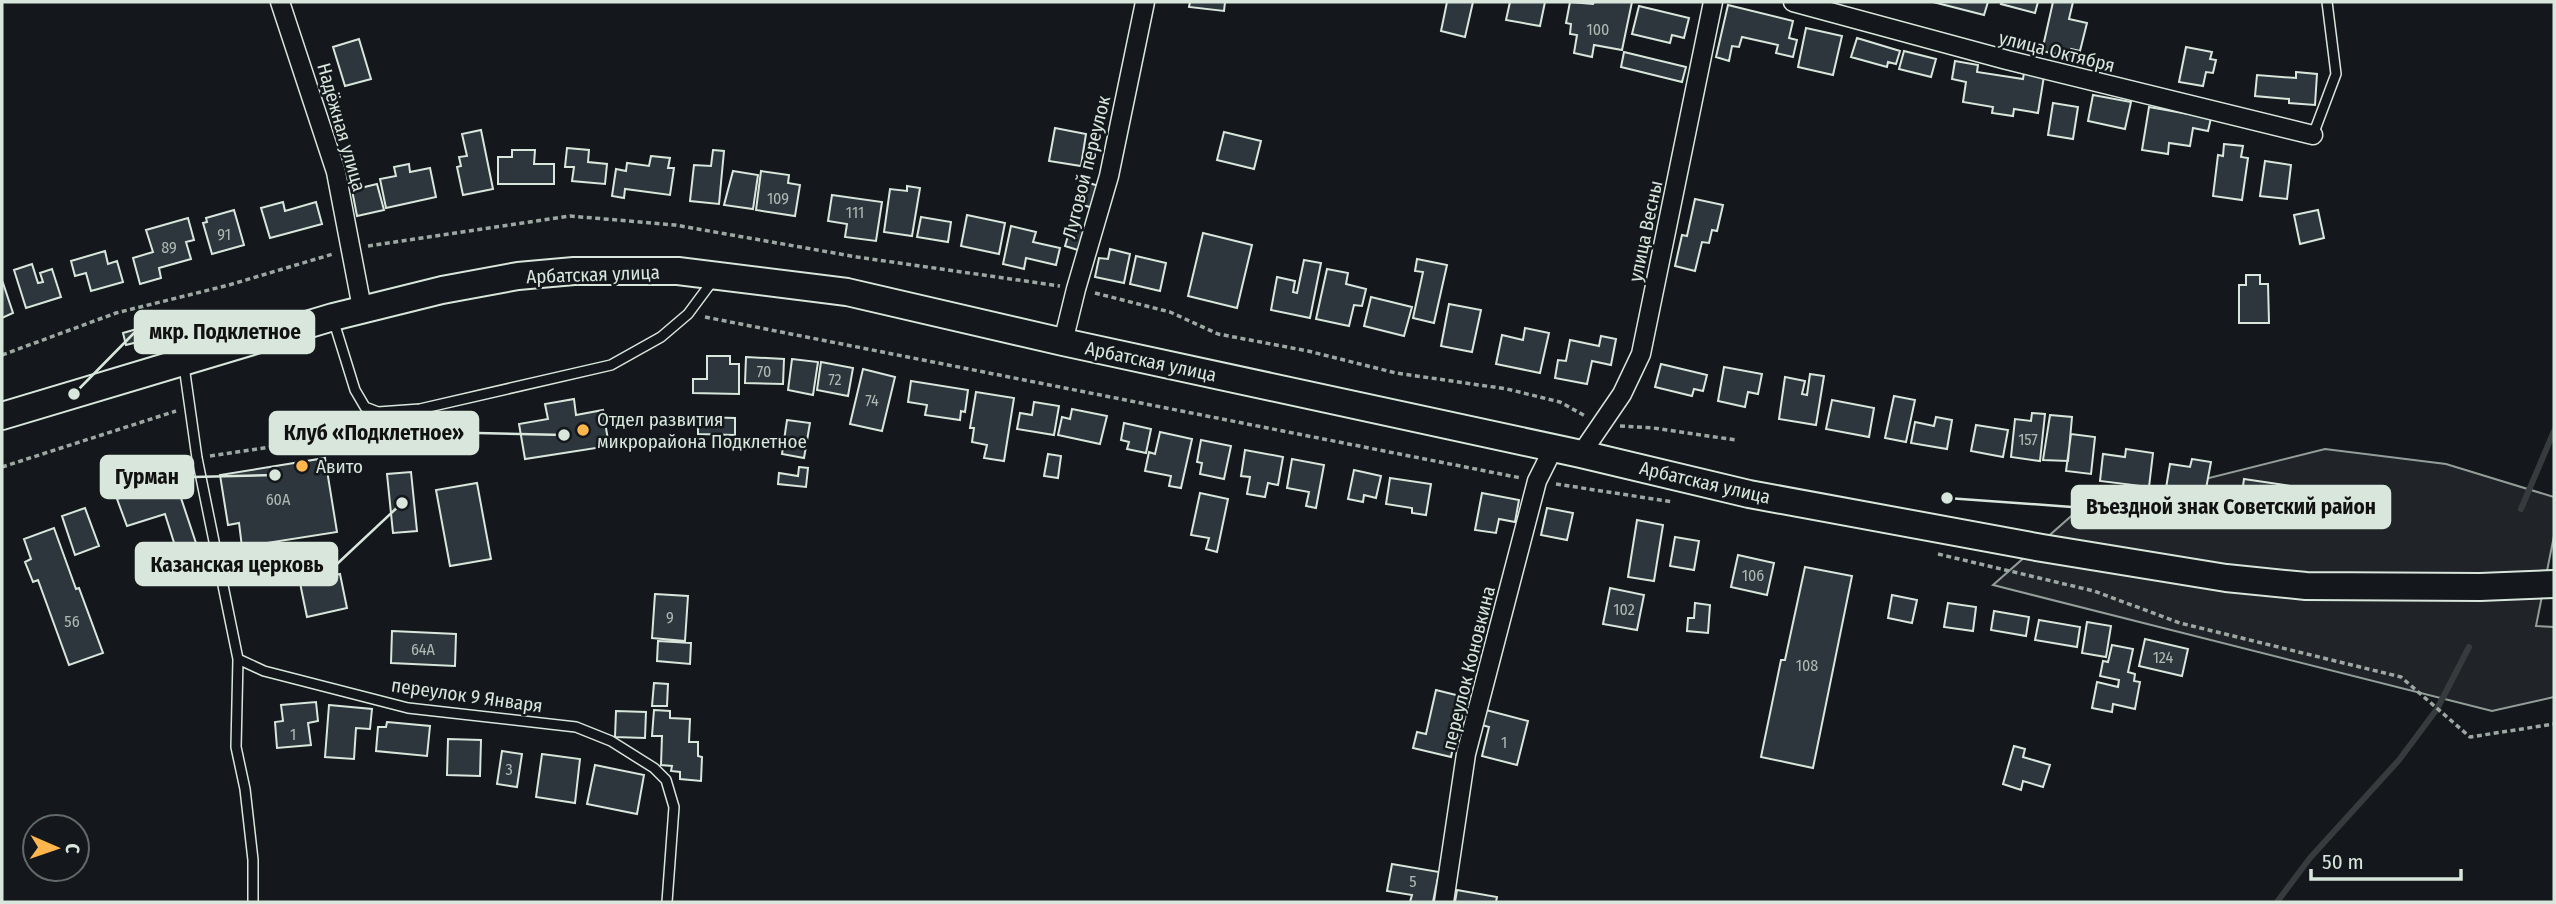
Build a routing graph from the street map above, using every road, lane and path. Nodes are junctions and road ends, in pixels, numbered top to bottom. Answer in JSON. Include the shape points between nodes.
{"nodes":[{"id":1,"x":280,"y":2,"type":"edge"},
{"id":2,"x":1145,"y":2,"type":"edge"},
{"id":3,"x":1713,"y":2,"type":"edge"},
{"id":4,"x":1793,"y":2,"type":"edge"},
{"id":5,"x":2328,"y":2,"type":"edge"},
{"id":6,"x":2313,"y":135,"type":"joint"},
{"id":7,"x":717,"y":275,"type":"junction"},
{"id":8,"x":362,"y":309,"type":"junction"},
{"id":9,"x":688,"y":314,"type":"junction"},
{"id":10,"x":333,"y":317,"type":"junction"},
{"id":11,"x":1063,"y":342,"type":"junction"},
{"id":12,"x":183,"y":361,"type":"junction"},
{"id":13,"x":190,"y":407,"type":"junction"},
{"id":14,"x":378,"y":412,"type":"junction"},
{"id":15,"x":2,"y":416,"type":"edge"},
{"id":16,"x":1553,"y":449,"type":"junction"},
{"id":17,"x":1581,"y":454,"type":"junction"},
{"id":18,"x":197,"y":458,"type":"junction"},
{"id":19,"x":2,"y":467,"type":"edge"},
{"id":20,"x":1537,"y":481,"type":"junction"},
{"id":21,"x":1673,"y":502,"type":"dead end"},
{"id":22,"x":1927,"y":552,"type":"dead end"},
{"id":23,"x":2554,"y":584,"type":"edge"},
{"id":24,"x":237,"y":659,"type":"junction"},
{"id":25,"x":2554,"y":724,"type":"edge"},
{"id":26,"x":253,"y":902,"type":"edge"},
{"id":27,"x":667,"y":902,"type":"edge"},
{"id":28,"x":1444,"y":902,"type":"edge"}],
"edges":[{"from":1,"to":8,"type":"street","name":"Надёжная улица","via":[[336,172]]},
{"from":2,"to":11,"type":"street","name":"Луговой переулок","via":[[1109,176]]},
{"from":3,"to":17,"type":"street","name":"улица Весны","via":[[1641,354],[1622,394]]},
{"from":4,"to":6,"type":"street","name":"улица Октября"},
{"from":5,"to":6,"type":"lane","via":[[2336,74]]},
{"from":7,"to":8,"type":"main road","name":"Арбатская улица","via":[[631,270],[529,275]]},
{"from":7,"to":9,"type":"lane"},
{"from":7,"to":11,"type":"main road","name":"Арбатская улица","via":[[847,292]]},
{"from":8,"to":10,"type":"main road","name":"Арбатская улица"},
{"from":9,"to":14,"type":"lane","via":[[661,337],[611,365],[420,409]]},
{"from":9,"to":20,"type":"path"},
{"from":10,"to":12,"type":"main road","name":"Арбатская улица"},
{"from":10,"to":14,"type":"lane","via":[[355,390],[365,407]]},
{"from":11,"to":16,"type":"main road","name":"Арбатская улица"},
{"from":12,"to":13,"type":"lane"},
{"from":12,"to":15,"type":"main road","name":"Арбатская улица"},
{"from":13,"to":18,"type":"lane"},
{"from":13,"to":19,"type":"path"},
{"from":14,"to":18,"type":"path","via":[[359,434]]},
{"from":16,"to":17,"type":"main road","name":"Арбатская улица"},
{"from":16,"to":20,"type":"street","name":"переулок Коновкина"},
{"from":17,"to":23,"type":"main road","name":"Арбатская улица","via":[[1749,494],[2226,578],[2306,586]]},
{"from":18,"to":24,"type":"lane"},
{"from":20,"to":21,"type":"path"},
{"from":20,"to":28,"type":"street","name":"переулок Коновкина","via":[[1466,754]]},
{"from":22,"to":25,"type":"path","via":[[2094,591],[2180,623],[2401,677],[2470,737]]},
{"from":24,"to":26,"type":"lane","via":[[236,747],[253,860]]},
{"from":24,"to":27,"type":"lane","name":"переулок 9 Января","via":[[264,671],[408,708],[576,727],[611,741],[666,780],[674,807]]}]}
